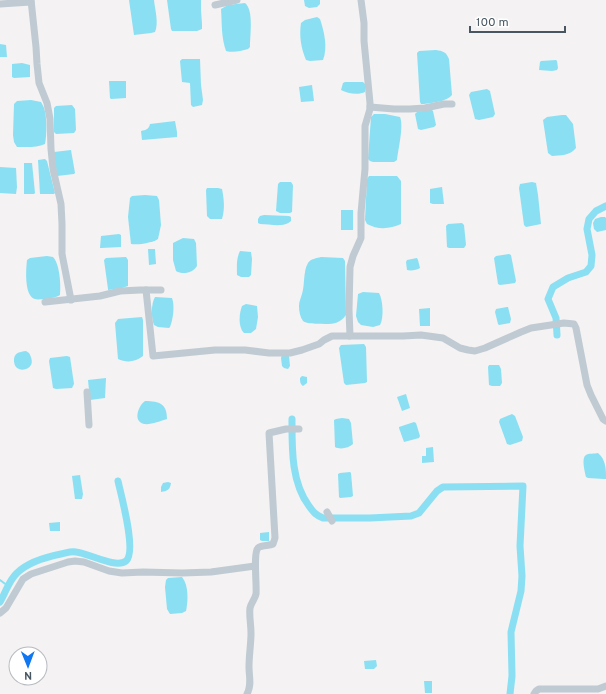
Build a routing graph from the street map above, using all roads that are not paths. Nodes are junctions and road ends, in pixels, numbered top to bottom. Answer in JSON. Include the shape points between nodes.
{"nodes":[{"id":1,"x":237,"y":0,"type":"edge"},
{"id":2,"x":361,"y":0,"type":"edge"},
{"id":3,"x":31,"y":1,"type":"edge"},
{"id":4,"x":0,"y":4,"type":"edge"},
{"id":5,"x":215,"y":5,"type":"dead end"},
{"id":6,"x":452,"y":104,"type":"dead end"},
{"id":7,"x":370,"y":107,"type":"junction"},
{"id":8,"x":146,"y":290,"type":"junction"},
{"id":9,"x":161,"y":290,"type":"dead end"},
{"id":10,"x":71,"y":300,"type":"junction"},
{"id":11,"x":45,"y":302,"type":"dead end"},
{"id":12,"x":350,"y":336,"type":"junction"},
{"id":13,"x":87,"y":392,"type":"dead end"},
{"id":14,"x":606,"y":421,"type":"edge"},
{"id":15,"x":89,"y":425,"type":"dead end"},
{"id":16,"x":299,"y":429,"type":"dead end"},
{"id":17,"x":327,"y":512,"type":"dead end"},
{"id":18,"x":332,"y":521,"type":"dead end"},
{"id":19,"x":255,"y":566,"type":"junction"},
{"id":20,"x":0,"y":613,"type":"edge"},
{"id":21,"x":606,"y":686,"type":"edge"},
{"id":22,"x":247,"y":694,"type":"edge"},
{"id":23,"x":534,"y":694,"type":"edge"}],
"edges":[{"from":1,"to":5,"type":"street"},
{"from":2,"to":7,"type":"street"},
{"from":3,"to":4,"type":"street"},
{"from":3,"to":10,"type":"street","via":[[39,83],[50,119],[53,169],[60,204],[62,254]]},
{"from":6,"to":7,"type":"street","via":[[410,109]]},
{"from":7,"to":12,"type":"street","via":[[365,126],[362,238],[350,268]]},
{"from":8,"to":9,"type":"street"},
{"from":8,"to":10,"type":"street","via":[[120,291]]},
{"from":8,"to":12,"type":"street","via":[[153,356],[215,350],[290,353],[319,344],[332,336]]},
{"from":10,"to":11,"type":"street"},
{"from":12,"to":14,"type":"street","via":[[434,336],[460,348],[475,351],[526,330],[564,323],[574,324],[587,385]]},
{"from":13,"to":15,"type":"street"},
{"from":16,"to":19,"type":"street","via":[[269,433],[275,538],[270,546],[258,548]]},
{"from":17,"to":18,"type":"street"},
{"from":19,"to":20,"type":"street","via":[[211,572],[122,573],[75,560],[23,579],[6,608]]},
{"from":19,"to":22,"type":"street","via":[[256,594],[251,604],[250,616],[251,684]]},
{"from":21,"to":23,"type":"street","via":[[598,689],[539,689]]}]}
